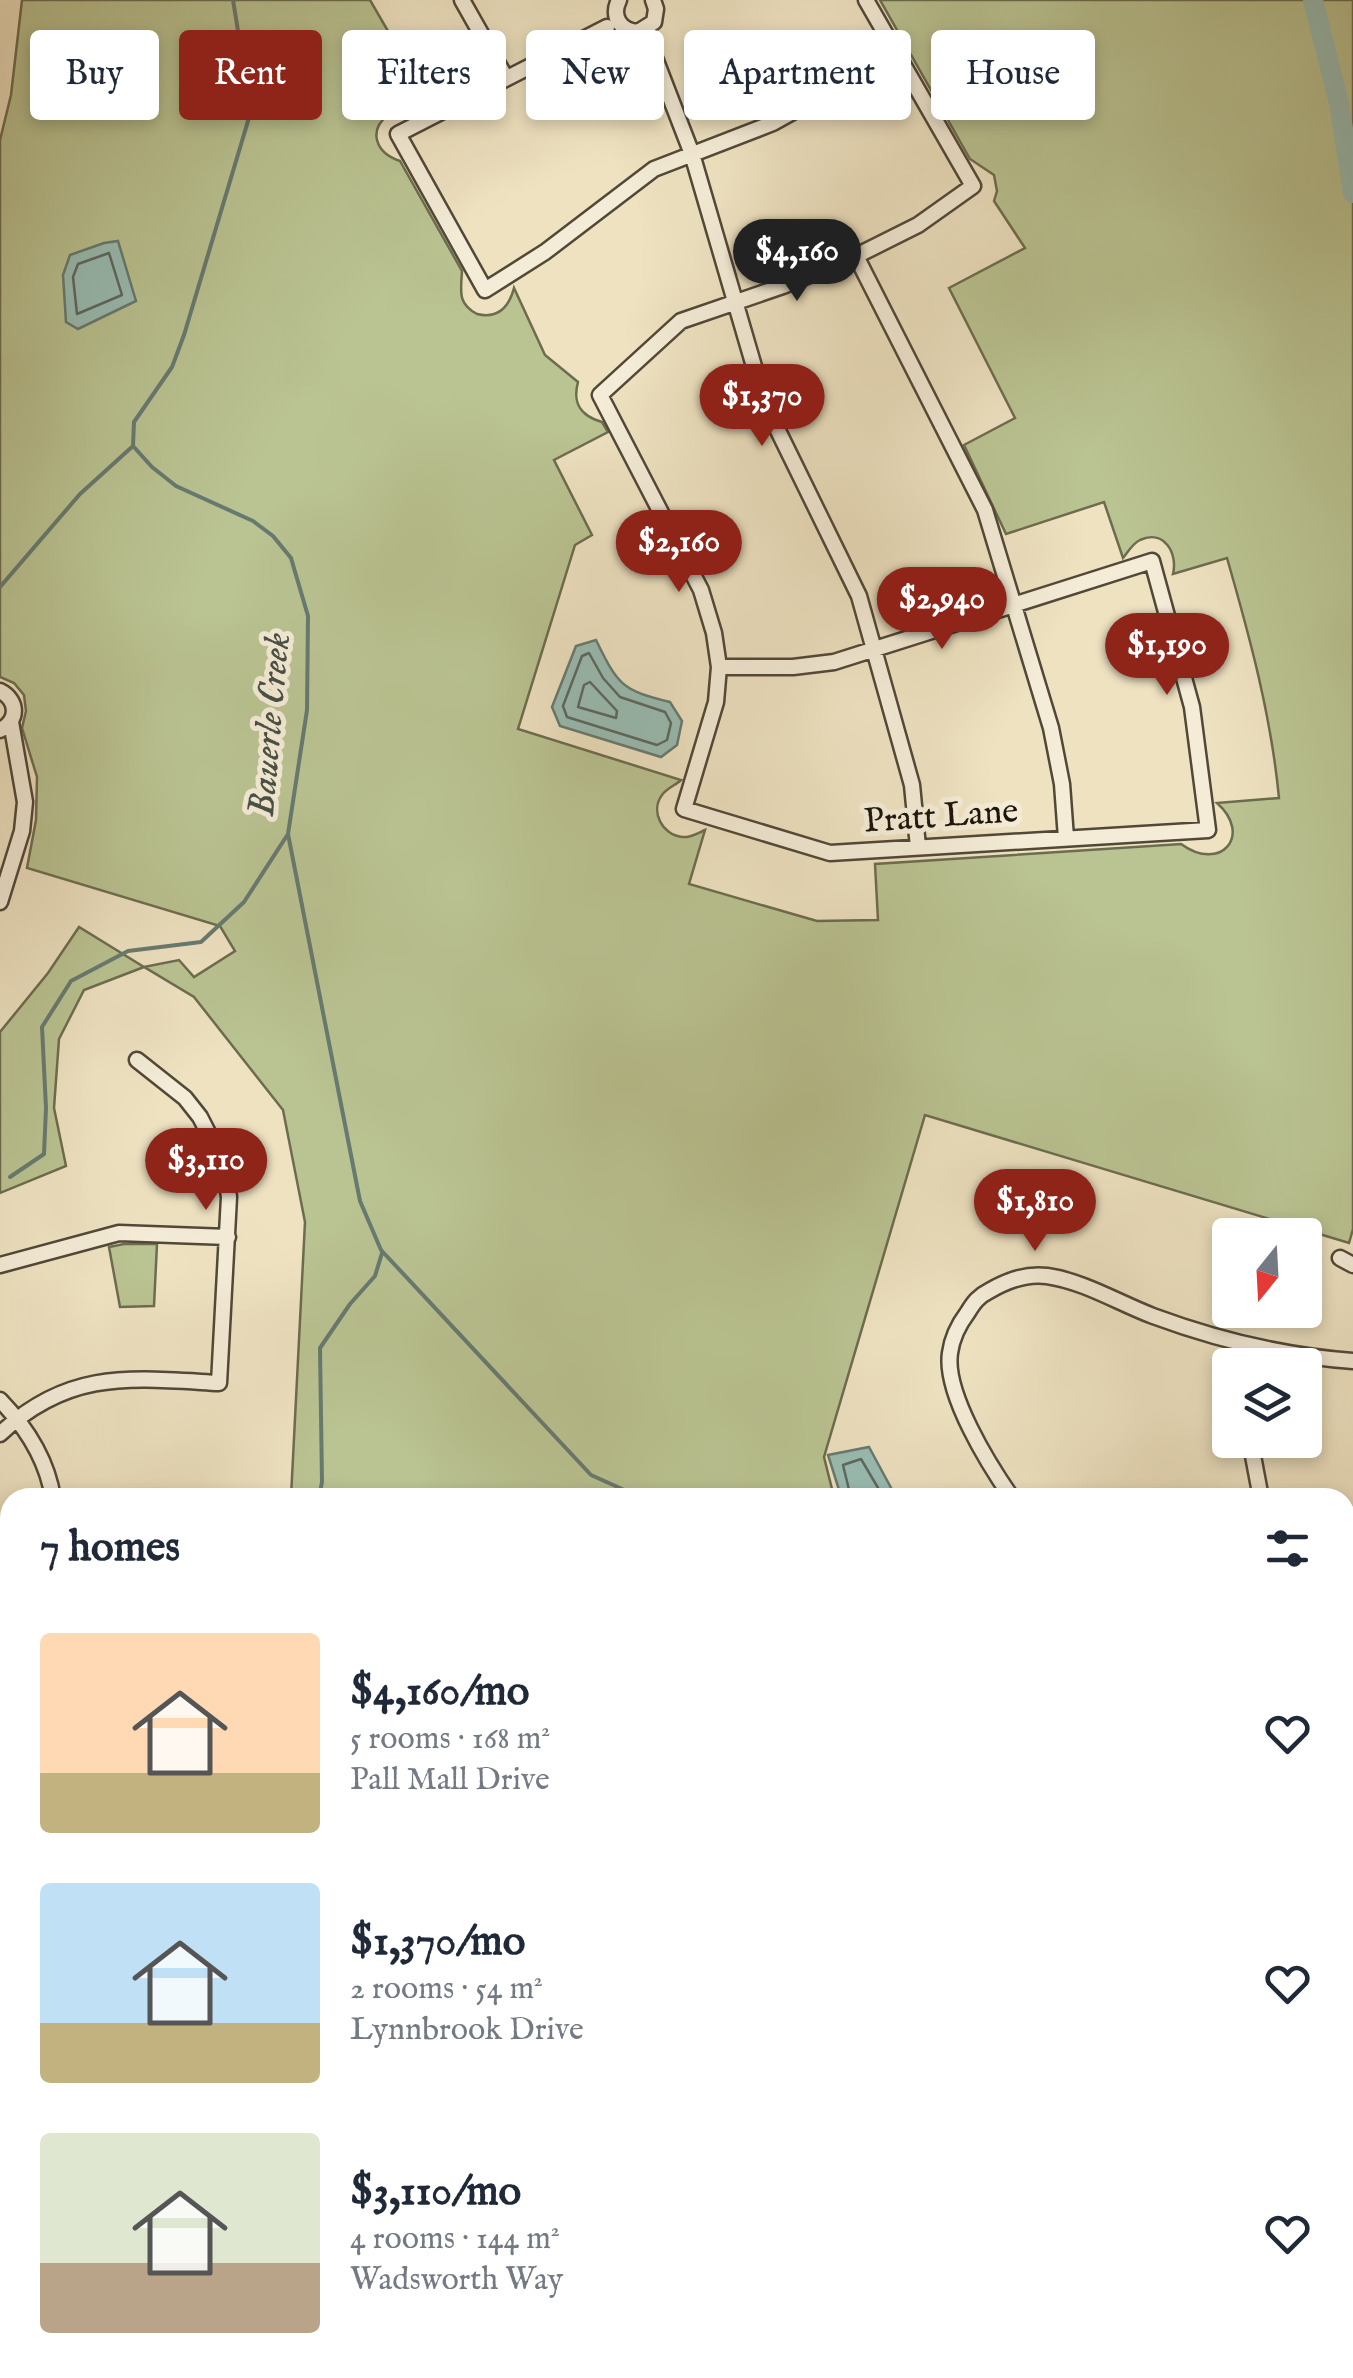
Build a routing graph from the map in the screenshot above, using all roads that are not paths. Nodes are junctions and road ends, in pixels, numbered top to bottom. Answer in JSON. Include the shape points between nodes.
{"nodes":[{"id":1,"x":462,"y":0,"type":"edge"},
{"id":2,"x":866,"y":0,"type":"edge"},
{"id":3,"x":657,"y":3,"type":"edge"},
{"id":4,"x":616,"y":17,"type":"edge"},
{"id":5,"x":479,"y":30,"type":"edge"},
{"id":6,"x":640,"y":30,"type":"edge"},
{"id":7,"x":646,"y":30,"type":"edge"},
{"id":8,"x":883,"y":30,"type":"edge"},
{"id":9,"x":506,"y":78,"type":"edge"},
{"id":10,"x":911,"y":78,"type":"edge"},
{"id":11,"x":664,"y":82,"type":"edge"},
{"id":12,"x":425,"y":120,"type":"edge"},
{"id":13,"x":777,"y":120,"type":"edge"},
{"id":14,"x":692,"y":154,"type":"junction"},
{"id":15,"x":856,"y":256,"type":"junction"},
{"id":16,"x":735,"y":302,"type":"junction"},
{"id":17,"x":1015,"y":605,"type":"junction"},
{"id":18,"x":875,"y":650,"type":"junction"},
{"id":19,"x":719,"y":667,"type":"junction"},
{"id":20,"x":0,"y":691,"type":"edge"},
{"id":21,"x":4,"y":729,"type":"edge"},
{"id":22,"x":1066,"y":838,"type":"junction"},
{"id":23,"x":918,"y":847,"type":"junction"},
{"id":24,"x":0,"y":902,"type":"edge"},
{"id":25,"x":136,"y":1060,"type":"dead end"},
{"id":26,"x":228,"y":1236,"type":"junction"},
{"id":27,"x":0,"y":1266,"type":"edge"},
{"id":28,"x":1258,"y":1347,"type":"joint"},
{"id":29,"x":1353,"y":1362,"type":"edge"},
{"id":30,"x":0,"y":1400,"type":"edge"},
{"id":31,"x":17,"y":1418,"type":"junction"},
{"id":32,"x":0,"y":1434,"type":"edge"},
{"id":33,"x":1253,"y":1458,"type":"edge"},
{"id":34,"x":50,"y":1488,"type":"edge"},
{"id":35,"x":1006,"y":1488,"type":"edge"},
{"id":36,"x":1259,"y":1488,"type":"edge"}],
"edges":[{"from":1,"to":5,"type":"street"},
{"from":2,"to":8,"type":"street"},
{"from":3,"to":7,"type":"street"},
{"from":4,"to":6,"type":"street"},
{"from":4,"to":9,"type":"street"},
{"from":10,"to":15,"type":"street","via":[[973,186]]},
{"from":11,"to":14,"type":"street"},
{"from":12,"to":14,"type":"street","via":[[398,134],[485,290],[644,175]]},
{"from":13,"to":14,"type":"street"},
{"from":14,"to":16,"type":"street"},
{"from":15,"to":16,"type":"street"},
{"from":15,"to":17,"type":"street","via":[[985,510]]},
{"from":16,"to":18,"type":"street","via":[[765,404],[853,581]]},
{"from":16,"to":19,"type":"street","via":[[672,327],[600,394],[701,590]]},
{"from":17,"to":18,"type":"street"},
{"from":17,"to":22,"type":"street","via":[[1055,747]]},
{"from":17,"to":22,"type":"street","name":"Pratt Lane","via":[[1152,561],[1192,706],[1208,830]]},
{"from":18,"to":19,"type":"street","via":[[809,666]]},
{"from":18,"to":23,"type":"street","via":[[912,784]]},
{"from":19,"to":23,"type":"street","name":"Pratt Lane","via":[[712,717],[684,809],[820,852]]},
{"from":20,"to":21,"type":"street","via":[[13,702]]},
{"from":21,"to":24,"type":"street","via":[[18,752],[24,815]]},
{"from":22,"to":23,"type":"street","name":"Pratt Lane"},
{"from":25,"to":26,"type":"street","via":[[184,1098],[213,1138],[224,1164]]},
{"from":26,"to":27,"type":"street","via":[[119,1233]]},
{"from":26,"to":31,"type":"street","via":[[218,1383],[102,1380],[64,1390]]},
{"from":28,"to":29,"type":"street"},
{"from":28,"to":35,"type":"street","via":[[1044,1275],[1004,1282],[978,1296],[956,1328],[950,1372],[960,1404]]},
{"from":30,"to":31,"type":"street"},
{"from":31,"to":32,"type":"street"},
{"from":31,"to":34,"type":"street","via":[[39,1453]]},
{"from":33,"to":36,"type":"street"}]}
